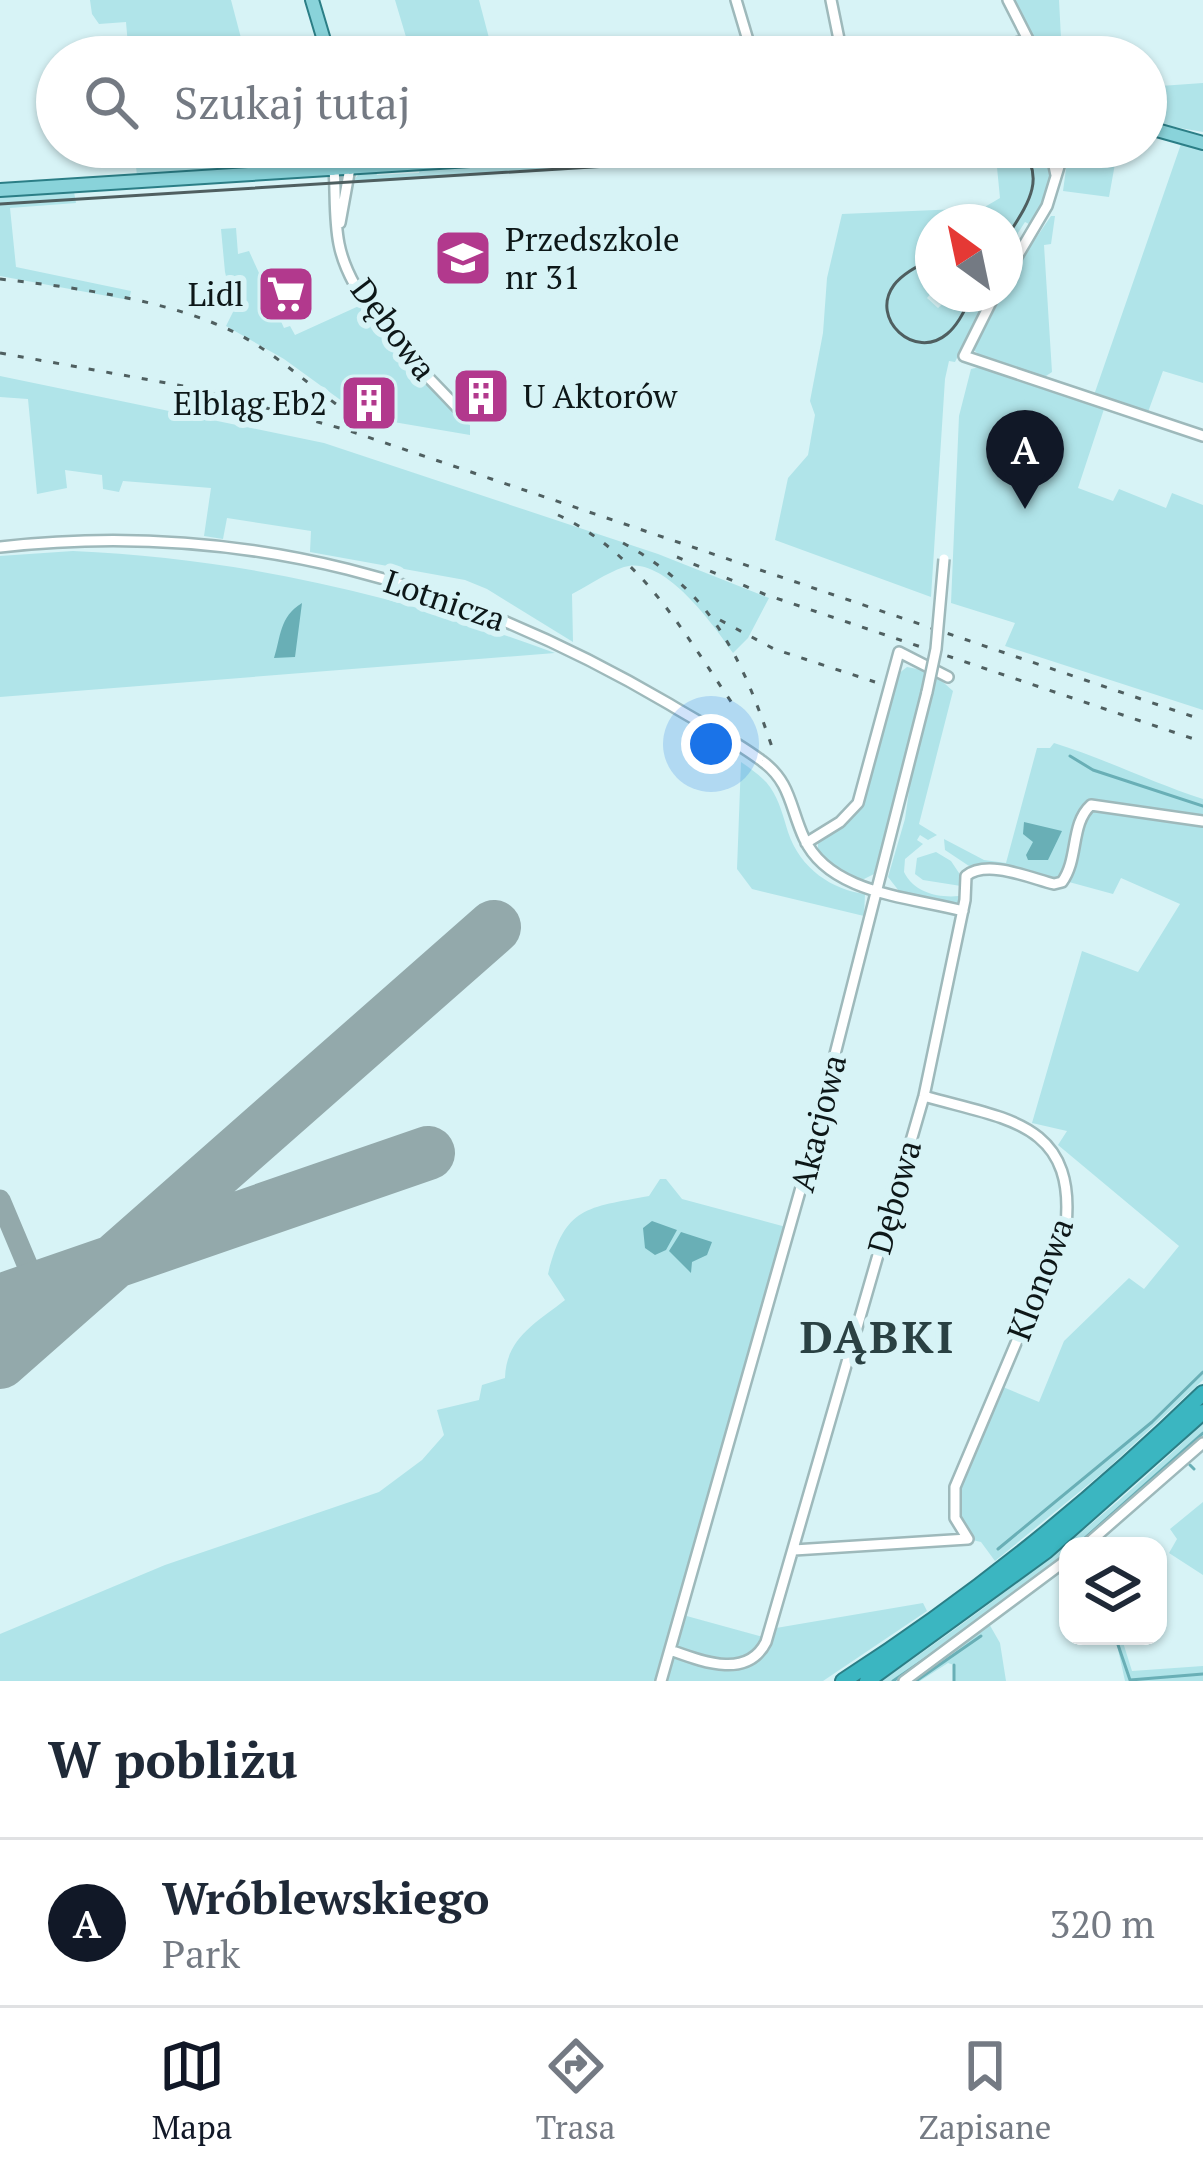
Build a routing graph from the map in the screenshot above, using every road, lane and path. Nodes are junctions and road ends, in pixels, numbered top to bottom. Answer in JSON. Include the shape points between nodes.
{"nodes":[{"id":1,"x":312,"y":0,"type":"edge"},
{"id":2,"x":736,"y":0,"type":"edge"},
{"id":3,"x":831,"y":0,"type":"edge"},
{"id":4,"x":1008,"y":0,"type":"edge"},
{"id":5,"x":322,"y":36,"type":"edge"},
{"id":6,"x":747,"y":36,"type":"edge"},
{"id":7,"x":838,"y":36,"type":"edge"},
{"id":8,"x":1024,"y":36,"type":"edge"},
{"id":9,"x":1167,"y":134,"type":"edge"},
{"id":10,"x":1203,"y":143,"type":"edge"},
{"id":11,"x":350,"y":168,"type":"joint"},
{"id":12,"x":1054,"y":168,"type":"edge"},
{"id":13,"x":1058,"y":168,"type":"edge"},
{"id":14,"x":334,"y":169,"type":"junction"},
{"id":15,"x":1056,"y":175,"type":"junction"},
{"id":16,"x":0,"y":190,"type":"edge"},
{"id":17,"x":338,"y":234,"type":"junction"},
{"id":18,"x":1023,"y":247,"type":"edge"},
{"id":19,"x":986,"y":312,"type":"edge"},
{"id":20,"x":465,"y":416,"type":"dead end"},
{"id":21,"x":1203,"y":436,"type":"edge"},
{"id":22,"x":0,"y":547,"type":"edge"},
{"id":23,"x":944,"y":559,"type":"dead end"},
{"id":24,"x":948,"y":677,"type":"dead end"},
{"id":25,"x":1203,"y":821,"type":"edge"},
{"id":26,"x":806,"y":843,"type":"junction"},
{"id":27,"x":877,"y":890,"type":"junction"},
{"id":28,"x":963,"y":911,"type":"junction"},
{"id":29,"x":924,"y":1096,"type":"junction"},
{"id":30,"x":1203,"y":1393,"type":"edge"},
{"id":31,"x":1203,"y":1412,"type":"edge"},
{"id":32,"x":1203,"y":1443,"type":"edge"},
{"id":33,"x":1094,"y":1537,"type":"edge"},
{"id":34,"x":794,"y":1550,"type":"junction"},
{"id":35,"x":1059,"y":1566,"type":"edge"},
{"id":36,"x":670,"y":1650,"type":"junction"},
{"id":37,"x":661,"y":1681,"type":"edge"},
{"id":38,"x":843,"y":1681,"type":"edge"},
{"id":39,"x":867,"y":1681,"type":"edge"},
{"id":40,"x":904,"y":1681,"type":"edge"}],
"edges":[{"from":1,"to":5,"type":"main road"},
{"from":2,"to":6,"type":"street"},
{"from":3,"to":7,"type":"street"},
{"from":4,"to":8,"type":"street"},
{"from":9,"to":10,"type":"main road"},
{"from":11,"to":14,"type":"main road"},
{"from":11,"to":17,"type":"street"},
{"from":12,"to":15,"type":"street"},
{"from":13,"to":15,"type":"street"},
{"from":14,"to":16,"type":"main road"},
{"from":14,"to":17,"type":"street","name":"Dębowa"},
{"from":15,"to":18,"type":"street"},
{"from":17,"to":20,"type":"street","name":"Dębowa","via":[[370,308]]},
{"from":19,"to":21,"type":"street","via":[[964,356]]},
{"from":22,"to":26,"type":"street","name":"Lotnicza","via":[[197,544],[303,559],[442,596],[590,658],[746,750],[782,779]]},
{"from":23,"to":27,"type":"street","name":"Akacjowa","bridge":true,"via":[[936,649]]},
{"from":24,"to":26,"type":"street","via":[[899,652],[858,803]]},
{"from":25,"to":28,"type":"street","name":"Dębowa","via":[[1098,804],[1084,810],[1062,882],[974,870],[966,876]]},
{"from":26,"to":27,"type":"street","via":[[833,872]]},
{"from":27,"to":28,"type":"street"},
{"from":27,"to":36,"type":"street","name":"Akacjowa"},
{"from":28,"to":29,"type":"street","name":"Dębowa"},
{"from":29,"to":34,"type":"street","name":"Dębowa"},
{"from":29,"to":34,"type":"street","name":"Klonowa","via":[[1030,1127],[1069,1188],[1066,1226],[955,1487],[955,1518],[968,1539]]},
{"from":30,"to":38,"type":"highway","via":[[1037,1540]]},
{"from":31,"to":39,"type":"highway","via":[[1046,1551]]},
{"from":32,"to":33,"type":"street"},
{"from":34,"to":36,"type":"street","name":"Dębowa","via":[[766,1642],[753,1659],[728,1666]]},
{"from":35,"to":40,"type":"street"},
{"from":36,"to":37,"type":"street","name":"Akacjowa"}]}
